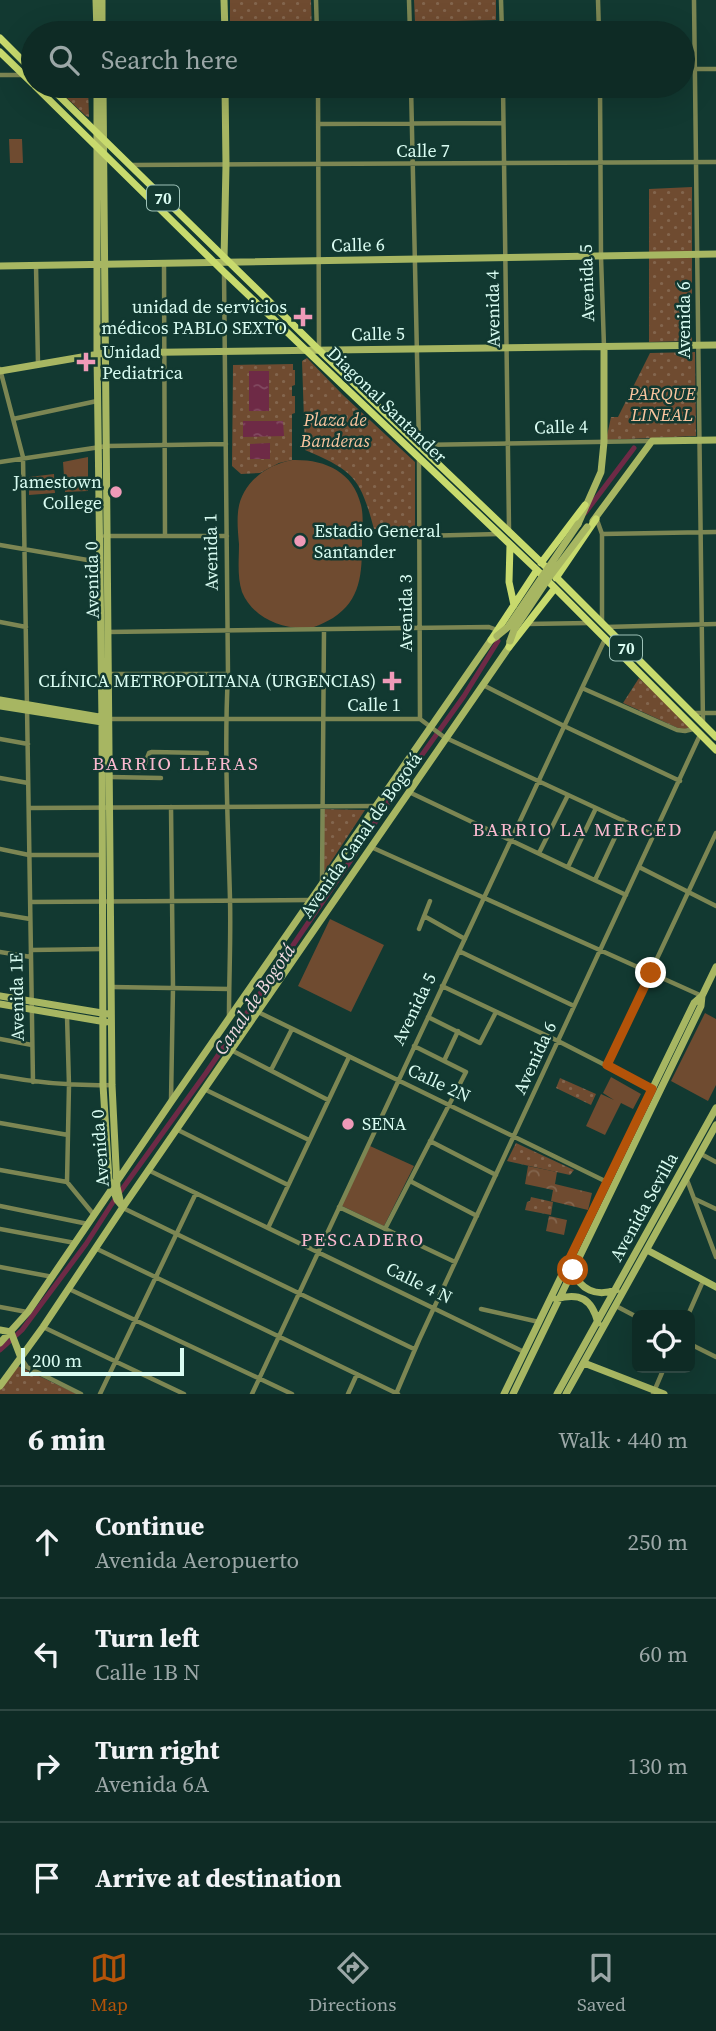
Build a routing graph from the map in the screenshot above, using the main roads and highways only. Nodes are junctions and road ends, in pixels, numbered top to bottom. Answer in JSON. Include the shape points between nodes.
{"nodes":[{"id":1,"x":0,"y":38,"type":"edge"},
{"id":2,"x":0,"y":52,"type":"edge"},
{"id":3,"x":21,"y":60,"type":"edge"},
{"id":4,"x":21,"y":73,"type":"edge"},
{"id":5,"x":47,"y":98,"type":"edge"},
{"id":6,"x":60,"y":98,"type":"edge"},
{"id":7,"x":224,"y":261,"type":"junction"},
{"id":8,"x":585,"y":505,"type":"road end"},
{"id":9,"x":597,"y":519,"type":"road end"},
{"id":10,"x":510,"y":545,"type":"junction"},
{"id":11,"x":539,"y":566,"type":"junction"},
{"id":12,"x":556,"y":578,"type":"junction"},
{"id":13,"x":555,"y":588,"type":"junction"},
{"id":14,"x":514,"y":604,"type":"junction"},
{"id":15,"x":495,"y":635,"type":"road end"},
{"id":16,"x":510,"y":644,"type":"road end"},
{"id":17,"x":716,"y":737,"type":"edge"},
{"id":18,"x":716,"y":750,"type":"edge"}],
"edges":[{"from":1,"to":3,"type":"main road"},
{"from":2,"to":4,"type":"main road","name":"Diagonal Santander","number":"70"},
{"from":5,"to":7,"type":"main road","name":"Diagonal Santander","number":"70"},
{"from":6,"to":7,"type":"main road","name":"Diagonal Santander","number":"70"},
{"from":7,"to":10,"type":"main road","name":"Diagonal Santander","number":"70","via":[[224,272]]},
{"from":7,"to":11,"type":"main road","name":"Diagonal Santander","number":"70","via":[[509,531]]},
{"from":8,"to":11,"type":"main road"},
{"from":9,"to":12,"type":"main road"},
{"from":10,"to":11,"type":"main road","name":"Diagonal Santander","number":"70"},
{"from":10,"to":14,"type":"main road","via":[[509,582]]},
{"from":11,"to":12,"type":"main road","name":"Diagonal Santander","number":"70"},
{"from":11,"to":13,"type":"main road","name":"Diagonal Santander","number":"70"},
{"from":11,"to":14,"type":"main road"},
{"from":12,"to":17,"type":"main road","name":"Diagonal Santander","number":"70"},
{"from":13,"to":16,"type":"main road"},
{"from":13,"to":18,"type":"main road","name":"Diagonal Santander","number":"70"},
{"from":14,"to":15,"type":"main road"}]}
